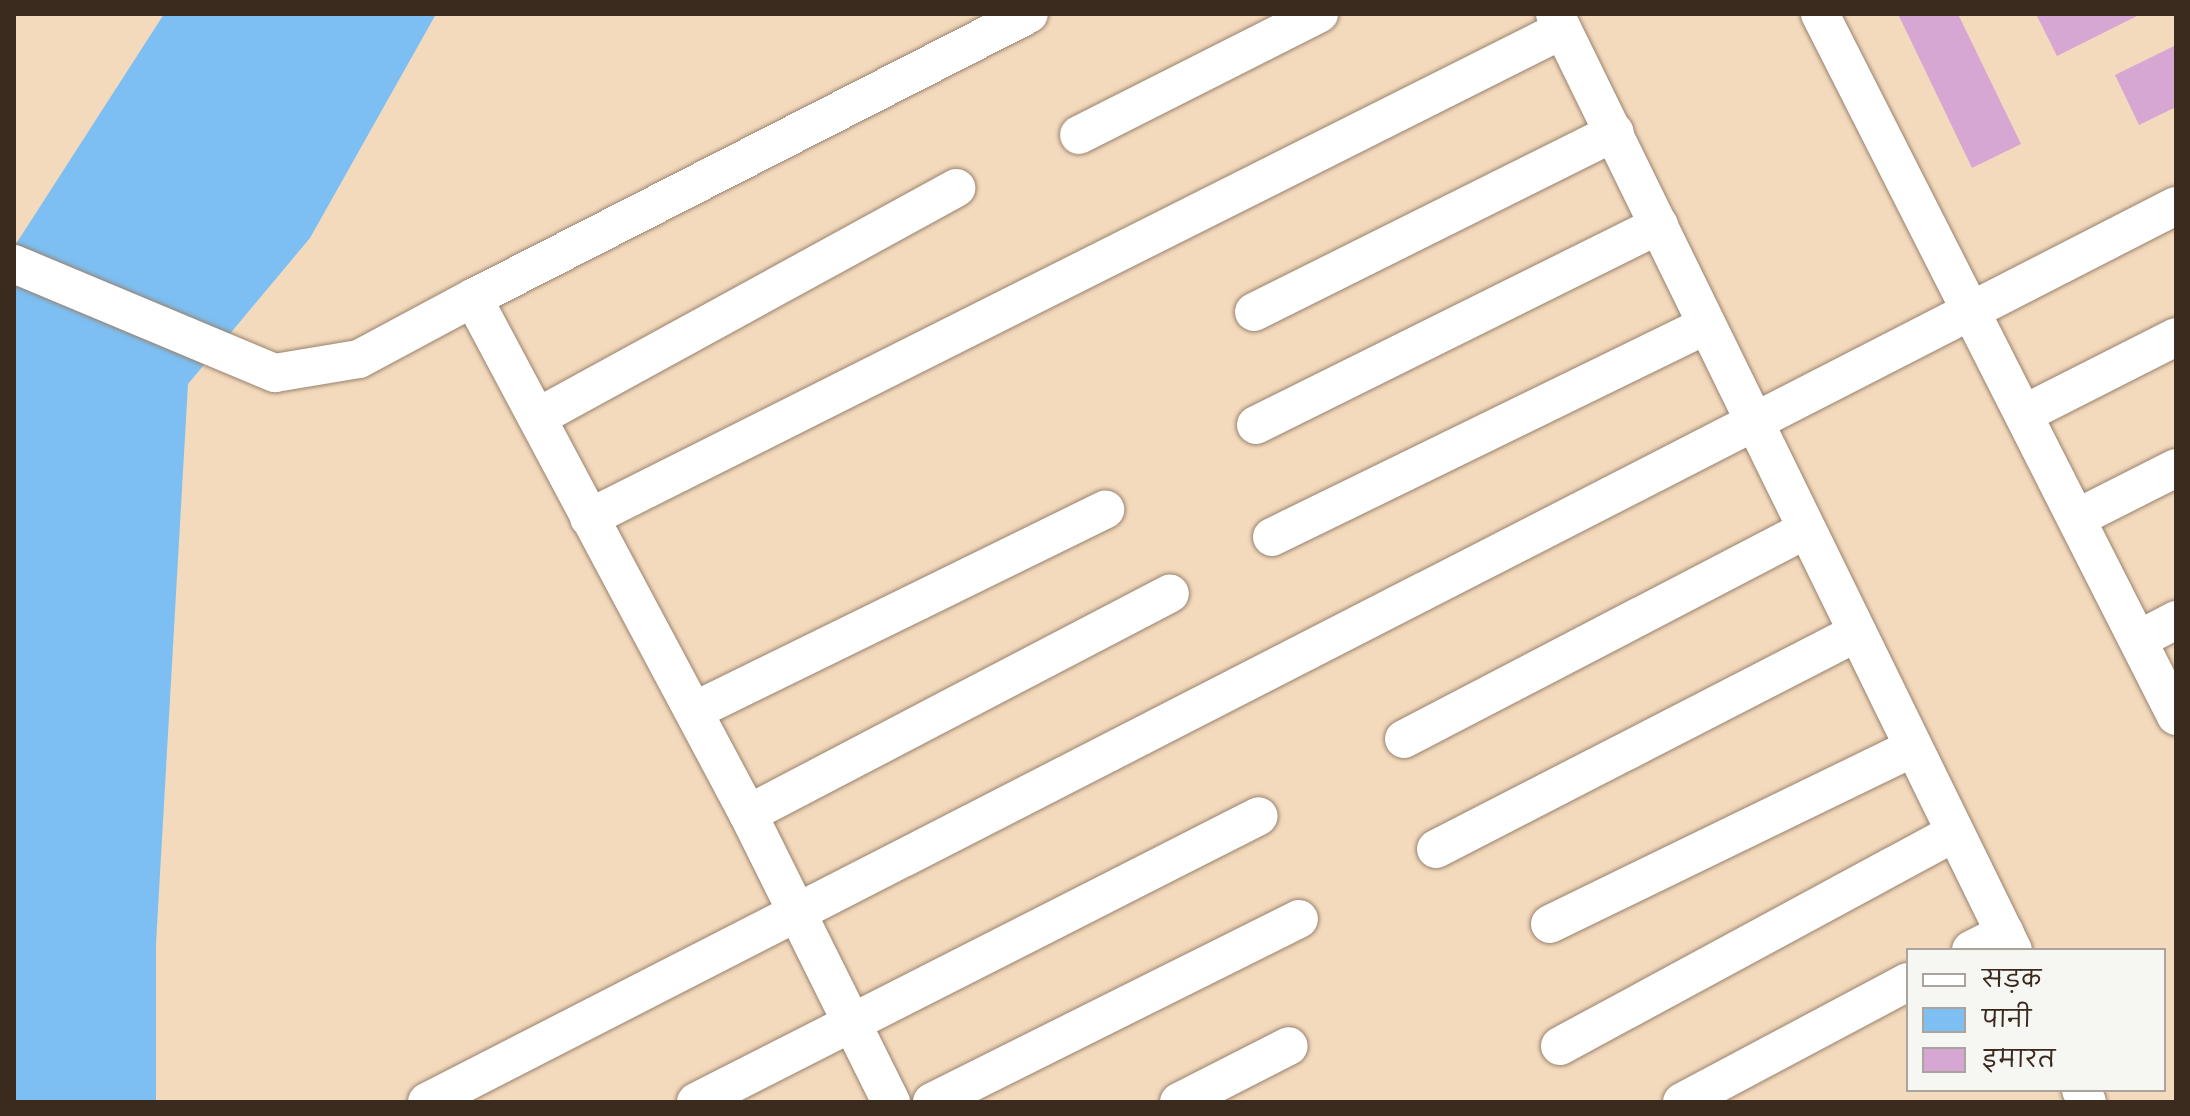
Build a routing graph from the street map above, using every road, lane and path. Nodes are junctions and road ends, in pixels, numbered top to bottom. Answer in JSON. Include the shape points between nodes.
{"nodes":[{"id":1,"x":1029,"y":14,"type":"edge"},
{"id":2,"x":1319,"y":14,"type":"edge"},
{"id":3,"x":1820,"y":14,"type":"edge"},
{"id":4,"x":1559,"y":22,"type":"edge"},
{"id":5,"x":1615,"y":132,"type":"junction"},
{"id":6,"x":1079,"y":135,"type":"dead end"},
{"id":7,"x":956,"y":188,"type":"dead end"},
{"id":8,"x":2176,"y":206,"type":"edge"},
{"id":9,"x":1659,"y":225,"type":"junction"},
{"id":10,"x":14,"y":264,"type":"edge"},
{"id":11,"x":473,"y":298,"type":"junction"},
{"id":12,"x":1973,"y":311,"type":"junction"},
{"id":13,"x":1254,"y":312,"type":"dead end"},
{"id":14,"x":1706,"y":325,"type":"junction"},
{"id":15,"x":2176,"y":337,"type":"edge"},
{"id":16,"x":2024,"y":414,"type":"junction"},
{"id":17,"x":538,"y":417,"type":"junction"},
{"id":18,"x":1256,"y":425,"type":"dead end"},
{"id":19,"x":1755,"y":427,"type":"junction"},
{"id":20,"x":2176,"y":468,"type":"edge"},
{"id":21,"x":1105,"y":510,"type":"dead end"},
{"id":22,"x":589,"y":518,"type":"junction"},
{"id":23,"x":2077,"y":518,"type":"junction"},
{"id":24,"x":1804,"y":531,"type":"junction"},
{"id":25,"x":1272,"y":537,"type":"dead end"},
{"id":26,"x":1170,"y":593,"type":"dead end"},
{"id":27,"x":2176,"y":620,"type":"edge"},
{"id":28,"x":1855,"y":634,"type":"junction"},
{"id":29,"x":2138,"y":640,"type":"junction"},
{"id":30,"x":694,"y":711,"type":"junction"},
{"id":31,"x":2176,"y":716,"type":"edge"},
{"id":32,"x":1404,"y":739,"type":"dead end"},
{"id":33,"x":1911,"y":749,"type":"junction"},
{"id":34,"x":748,"y":814,"type":"junction"},
{"id":35,"x":1259,"y":816,"type":"dead end"},
{"id":36,"x":1952,"y":834,"type":"junction"},
{"id":37,"x":1436,"y":849,"type":"dead end"},
{"id":38,"x":798,"y":913,"type":"junction"},
{"id":39,"x":1299,"y":919,"type":"dead end"},
{"id":40,"x":1550,"y":924,"type":"dead end"},
{"id":41,"x":2009,"y":942,"type":"edge"},
{"id":42,"x":1980,"y":948,"type":"edge"},
{"id":43,"x":1906,"y":983,"type":"edge"},
{"id":44,"x":854,"y":1021,"type":"junction"},
{"id":45,"x":1289,"y":1046,"type":"dead end"},
{"id":46,"x":1560,"y":1046,"type":"dead end"},
{"id":47,"x":427,"y":1102,"type":"edge"},
{"id":48,"x":696,"y":1102,"type":"edge"},
{"id":49,"x":891,"y":1102,"type":"edge"},
{"id":50,"x":932,"y":1102,"type":"edge"},
{"id":51,"x":1179,"y":1102,"type":"edge"},
{"id":52,"x":1682,"y":1102,"type":"edge"}],
"edges":[{"from":1,"to":11,"type":"street"},
{"from":2,"to":6,"type":"street"},
{"from":3,"to":12,"type":"street"},
{"from":4,"to":5,"type":"street"},
{"from":4,"to":22,"type":"street"},
{"from":5,"to":9,"type":"street"},
{"from":5,"to":13,"type":"street"},
{"from":7,"to":17,"type":"street"},
{"from":8,"to":12,"type":"street"},
{"from":9,"to":14,"type":"street"},
{"from":9,"to":18,"type":"street"},
{"from":10,"to":11,"type":"street","via":[[275,373],[359,359]]},
{"from":11,"to":17,"type":"street"},
{"from":12,"to":16,"type":"street"},
{"from":12,"to":19,"type":"street"},
{"from":14,"to":19,"type":"street"},
{"from":14,"to":25,"type":"street"},
{"from":15,"to":16,"type":"street"},
{"from":16,"to":23,"type":"street"},
{"from":17,"to":22,"type":"street"},
{"from":19,"to":24,"type":"street"},
{"from":19,"to":38,"type":"street"},
{"from":20,"to":23,"type":"street"},
{"from":21,"to":30,"type":"street"},
{"from":22,"to":30,"type":"street"},
{"from":23,"to":29,"type":"street"},
{"from":24,"to":28,"type":"street"},
{"from":24,"to":32,"type":"street"},
{"from":26,"to":34,"type":"street"},
{"from":27,"to":29,"type":"street"},
{"from":28,"to":33,"type":"street"},
{"from":28,"to":37,"type":"street"},
{"from":29,"to":31,"type":"street"},
{"from":30,"to":34,"type":"street"},
{"from":33,"to":36,"type":"street"},
{"from":33,"to":40,"type":"street"},
{"from":34,"to":38,"type":"street"},
{"from":35,"to":44,"type":"street"},
{"from":36,"to":41,"type":"street"},
{"from":36,"to":46,"type":"street"},
{"from":38,"to":44,"type":"street"},
{"from":38,"to":47,"type":"street"},
{"from":39,"to":50,"type":"street"},
{"from":41,"to":42,"type":"street"},
{"from":43,"to":52,"type":"street"},
{"from":44,"to":48,"type":"street"},
{"from":44,"to":49,"type":"street"},
{"from":45,"to":51,"type":"street"}]}
